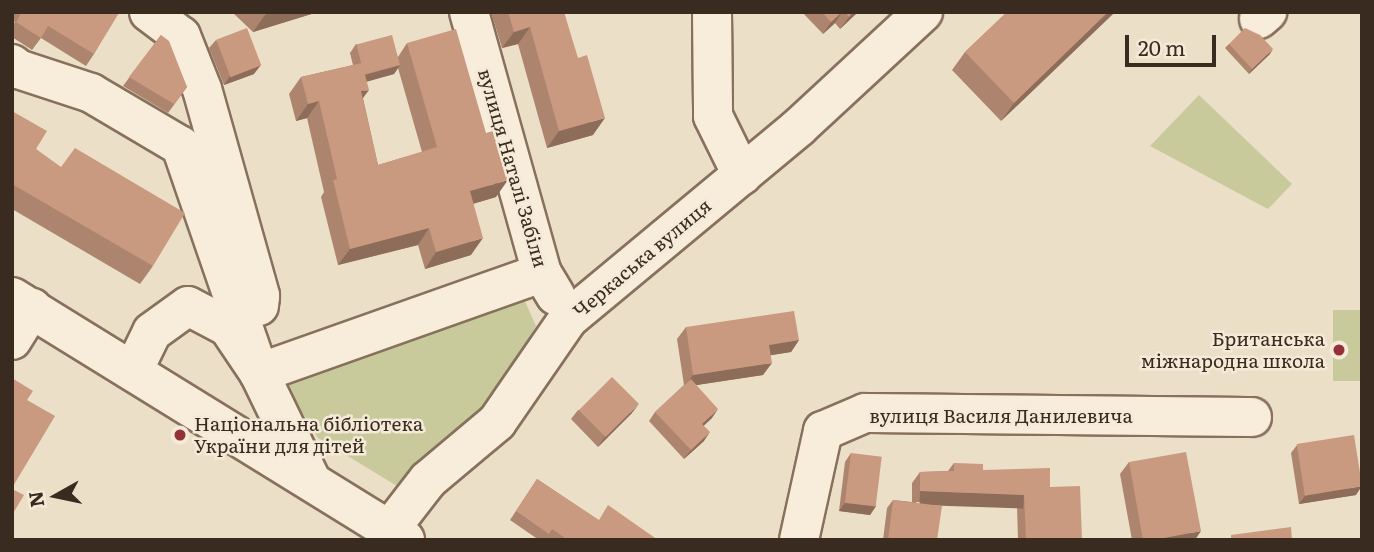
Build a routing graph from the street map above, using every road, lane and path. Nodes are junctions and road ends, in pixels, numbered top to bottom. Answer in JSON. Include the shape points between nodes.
{"nodes":[{"id":1,"x":149,"y":12,"type":"edge"},
{"id":2,"x":469,"y":12,"type":"edge"},
{"id":3,"x":712,"y":12,"type":"edge"},
{"id":4,"x":923,"y":12,"type":"edge"},
{"id":5,"x":12,"y":64,"type":"edge"},
{"id":6,"x":742,"y":175,"type":"junction"},
{"id":7,"x":542,"y":273,"type":"junction"},
{"id":8,"x":19,"y":315,"type":"edge"},
{"id":9,"x":239,"y":316,"type":"junction"},
{"id":10,"x":568,"y":319,"type":"junction"},
{"id":11,"x":134,"y":371,"type":"junction"},
{"id":12,"x":259,"y":373,"type":"junction"},
{"id":13,"x":1252,"y":417,"type":"dead end"},
{"id":14,"x":311,"y":480,"type":"junction"},
{"id":15,"x":396,"y":536,"type":"edge"},
{"id":16,"x":799,"y":540,"type":"edge"}],
"edges":[{"from":1,"to":9,"type":"street","via":[[181,36],[202,89],[260,296],[258,309]]},
{"from":2,"to":7,"type":"street","name":"вулиця Наталі Забіли"},
{"from":3,"to":6,"type":"street","via":[[713,116]]},
{"from":4,"to":6,"type":"street","name":"Черкаська вулиця"},
{"from":5,"to":9,"type":"street","via":[[91,93],[181,146]]},
{"from":6,"to":10,"type":"street","name":"Черкаська вулиця"},
{"from":7,"to":10,"type":"street","name":"вулиця Наталі Забіли"},
{"from":7,"to":12,"type":"street"},
{"from":8,"to":11,"type":"street"},
{"from":9,"to":12,"type":"street"},
{"from":10,"to":15,"type":"street","name":"Черкаська вулиця","via":[[497,422],[428,480]]},
{"from":11,"to":12,"type":"street","via":[[152,332],[188,306],[228,327]]},
{"from":11,"to":14,"type":"street"},
{"from":12,"to":14,"type":"street"},
{"from":13,"to":16,"type":"street","name":"вулиця Василя Данилевича","via":[[865,413],[823,430]]},
{"from":14,"to":15,"type":"street"}]}
